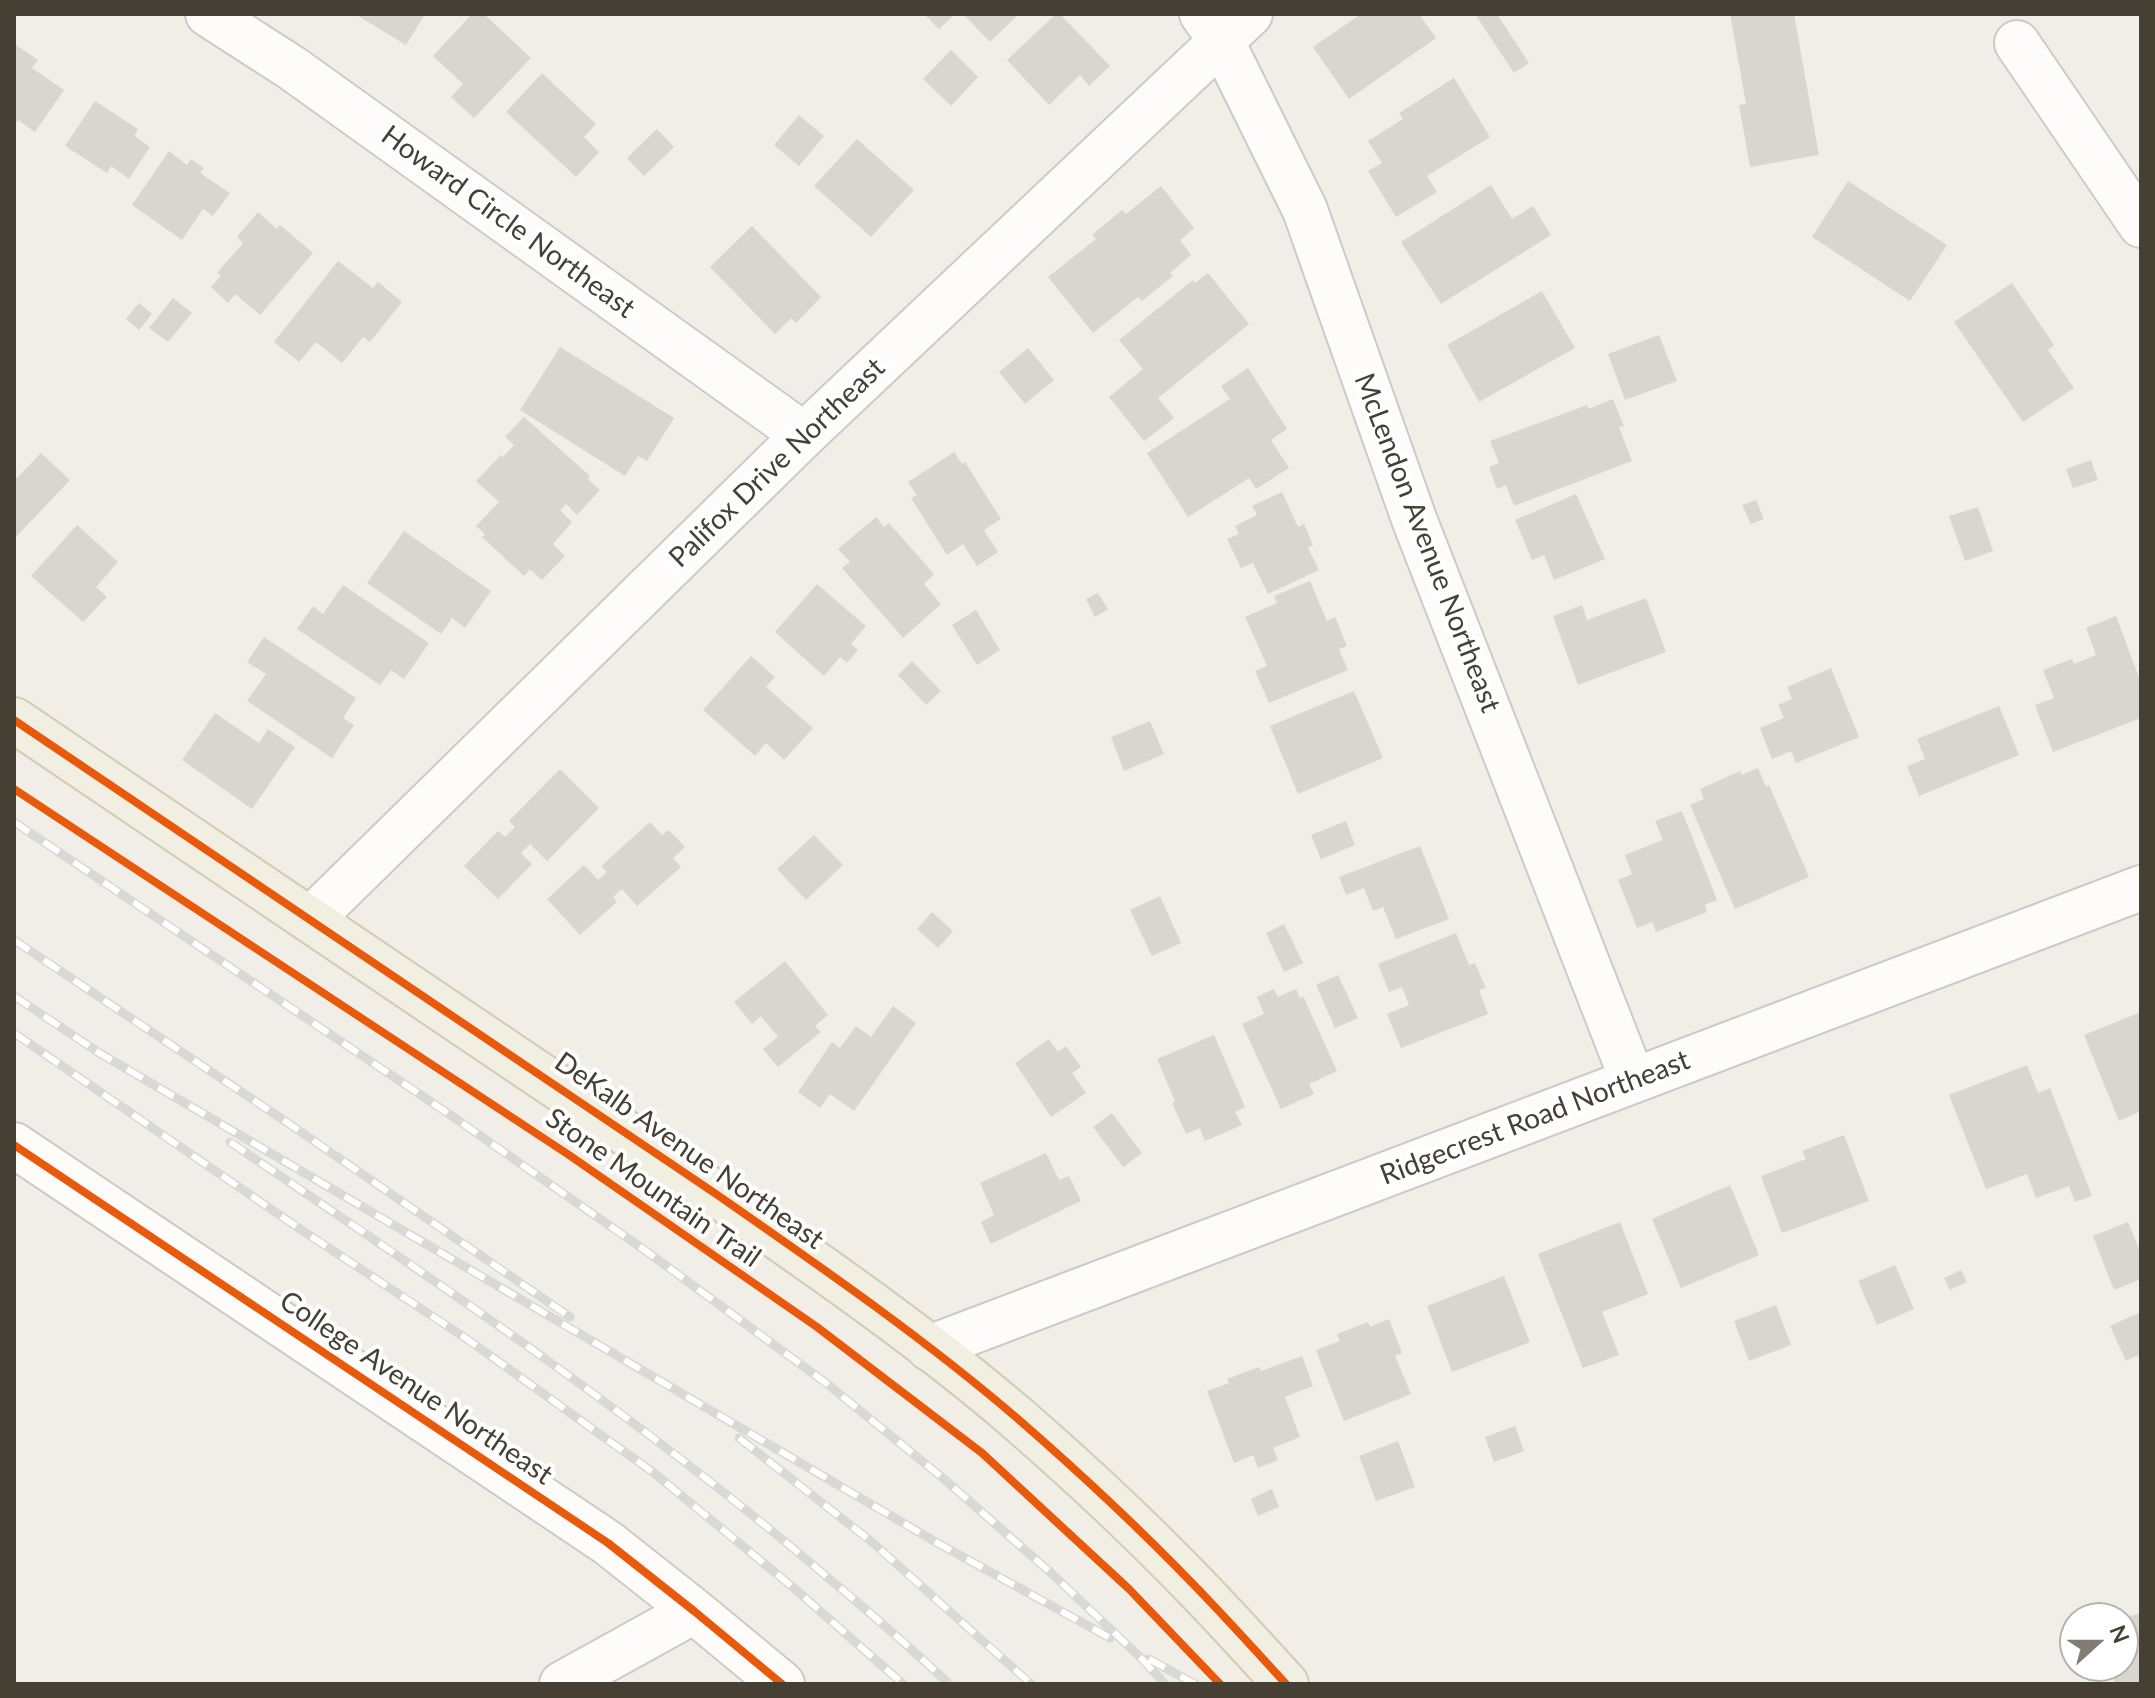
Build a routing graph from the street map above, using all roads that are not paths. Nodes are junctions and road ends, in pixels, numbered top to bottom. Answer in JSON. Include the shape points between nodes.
{"nodes":[{"id":1,"x":208,"y":14,"type":"edge"},
{"id":2,"x":1224,"y":23,"type":"edge"},
{"id":3,"x":2017,"y":43,"type":"dead end"},
{"id":4,"x":2141,"y":225,"type":"edge"},
{"id":5,"x":804,"y":435,"type":"junction"},
{"id":6,"x":14,"y":720,"type":"edge"},
{"id":7,"x":2141,"y":888,"type":"edge"},
{"id":8,"x":311,"y":919,"type":"junction"},
{"id":9,"x":1633,"y":1081,"type":"junction"},
{"id":10,"x":14,"y":1145,"type":"edge"},
{"id":11,"x":929,"y":1348,"type":"junction"},
{"id":12,"x":694,"y":1611,"type":"junction"},
{"id":13,"x":562,"y":1684,"type":"edge"},
{"id":14,"x":782,"y":1684,"type":"edge"},
{"id":15,"x":1286,"y":1684,"type":"edge"}],
"edges":[{"from":1,"to":5,"type":"street","name":"Howard Circle Northeast","via":[[292,68]]},
{"from":2,"to":5,"type":"street","name":"Palifox Drive Northeast"},
{"from":2,"to":9,"type":"street","name":"McLendon Avenue Northeast","via":[[1305,210],[1414,519]]},
{"from":3,"to":4,"type":"street"},
{"from":5,"to":8,"type":"street","name":"Palifox Drive Northeast"},
{"from":6,"to":8,"type":"main road","name":"DeKalb Avenue Northeast"},
{"from":7,"to":9,"type":"street","name":"Ridgecrest Road Northeast"},
{"from":8,"to":11,"type":"main road","name":"DeKalb Avenue Northeast","via":[[768,1230]]},
{"from":9,"to":11,"type":"street","name":"Ridgecrest Road Northeast"},
{"from":10,"to":12,"type":"street","name":"College Avenue Northeast","via":[[608,1543]]},
{"from":11,"to":15,"type":"main road","name":"DeKalb Avenue Northeast","via":[[1108,1501]]},
{"from":12,"to":13,"type":"street"},
{"from":12,"to":14,"type":"street","name":"College Avenue Northeast"}]}
